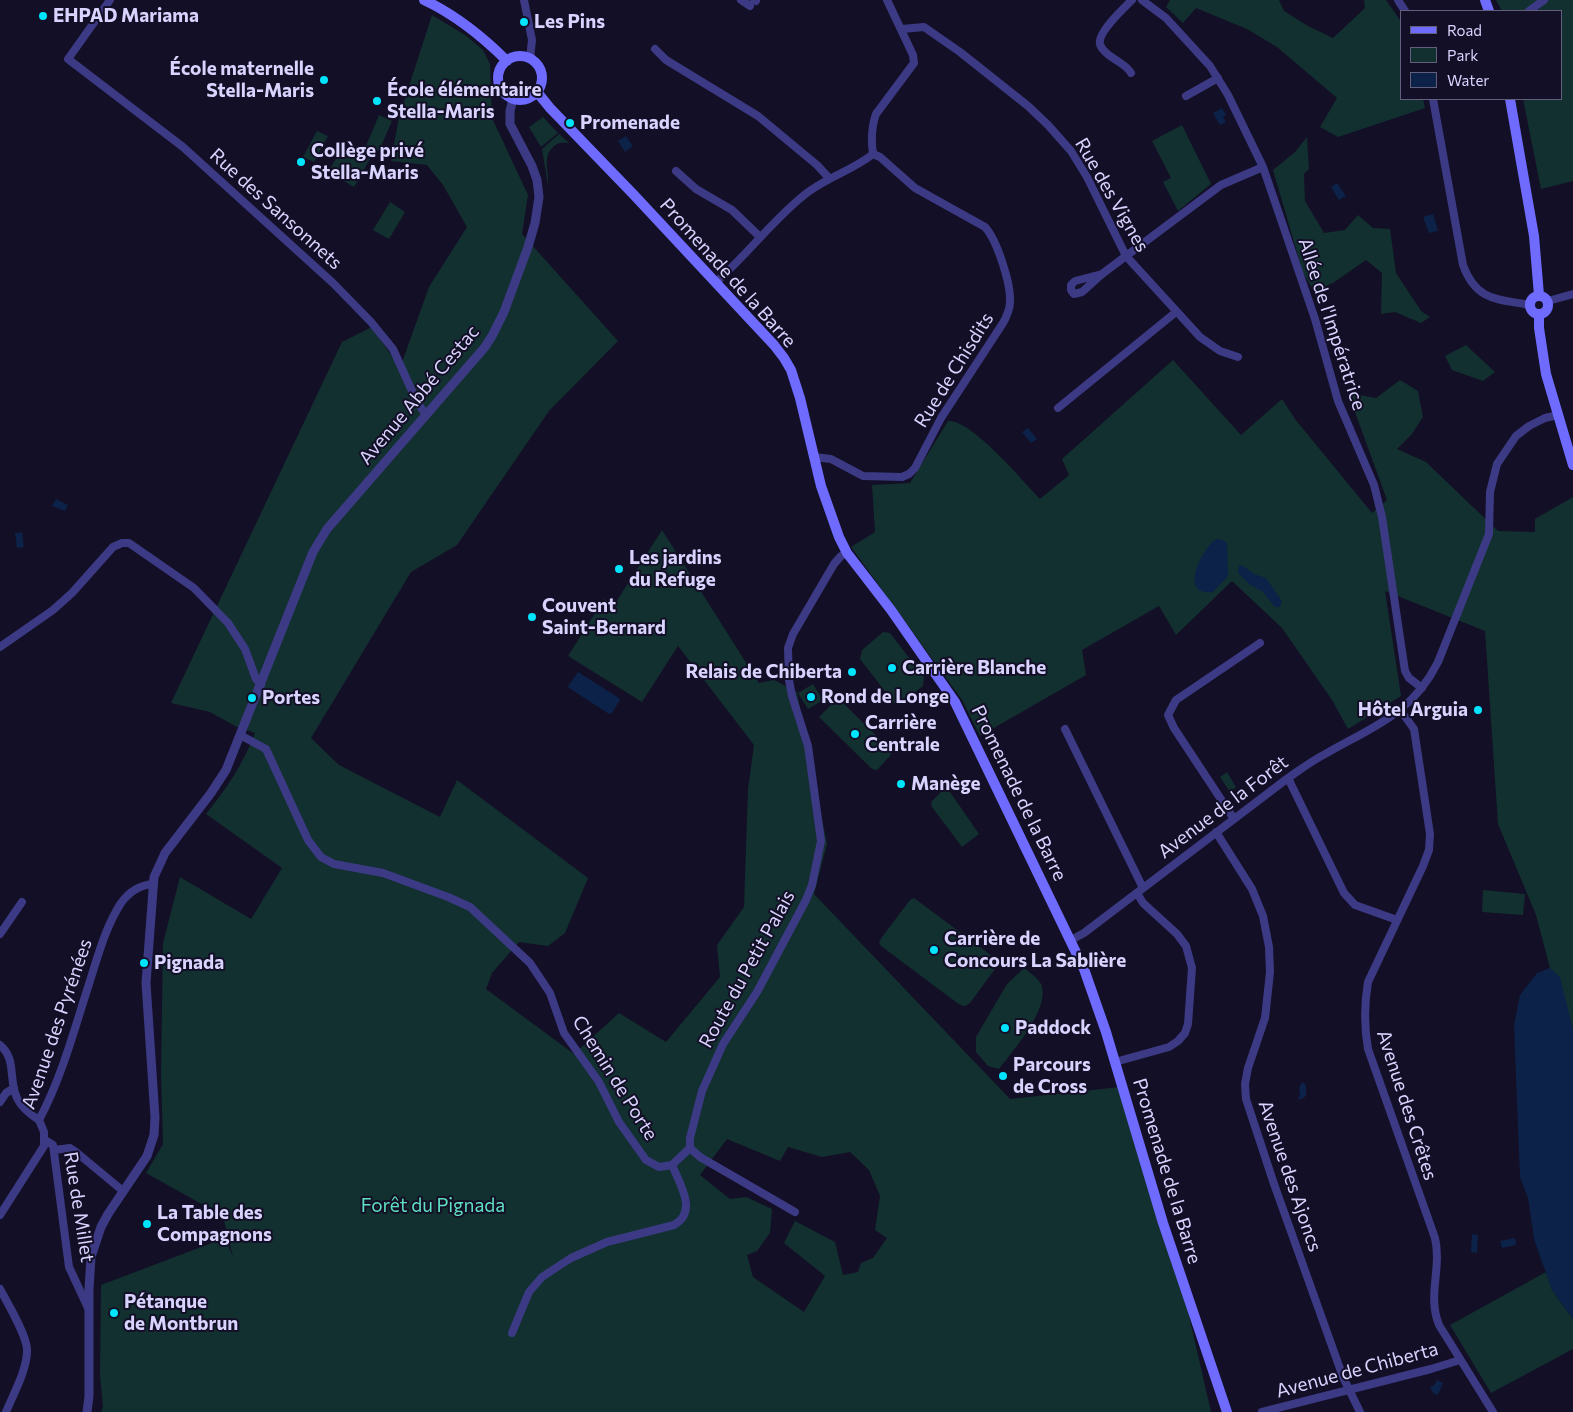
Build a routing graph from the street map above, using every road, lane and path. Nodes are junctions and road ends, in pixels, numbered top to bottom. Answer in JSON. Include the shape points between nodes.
{"nodes":[{"id":1,"x":110,"y":0,"type":"edge"},
{"id":2,"x":424,"y":0,"type":"edge"},
{"id":3,"x":524,"y":0,"type":"edge"},
{"id":4,"x":741,"y":0,"type":"edge"},
{"id":5,"x":887,"y":0,"type":"edge"},
{"id":6,"x":1132,"y":0,"type":"edge"},
{"id":7,"x":1142,"y":0,"type":"edge"},
{"id":8,"x":1544,"y":0,"type":"edge"},
{"id":9,"x":753,"y":2,"type":"edge"},
{"id":10,"x":1530,"y":10,"type":"edge"},
{"id":11,"x":902,"y":29,"type":"junction"},
{"id":12,"x":655,"y":49,"type":"dead end"},
{"id":13,"x":530,"y":59,"type":"junction"},
{"id":14,"x":507,"y":61,"type":"junction"},
{"id":15,"x":1131,"y":73,"type":"dead end"},
{"id":16,"x":1218,"y":78,"type":"junction"},
{"id":17,"x":536,"y":92,"type":"junction"},
{"id":18,"x":1186,"y":96,"type":"dead end"},
{"id":19,"x":513,"y":99,"type":"junction"},
{"id":20,"x":1433,"y":100,"type":"edge"},
{"id":21,"x":1510,"y":100,"type":"edge"},
{"id":22,"x":873,"y":154,"type":"junction"},
{"id":23,"x":1263,"y":167,"type":"junction"},
{"id":24,"x":676,"y":171,"type":"dead end"},
{"id":25,"x":829,"y":178,"type":"junction"},
{"id":26,"x":760,"y":237,"type":"junction"},
{"id":27,"x":1126,"y":256,"type":"junction"},
{"id":28,"x":1102,"y":274,"type":"dead end"},
{"id":29,"x":715,"y":283,"type":"junction"},
{"id":30,"x":1573,"y":294,"type":"edge"},
{"id":31,"x":1543,"y":298,"type":"junction"},
{"id":32,"x":1530,"y":305,"type":"junction"},
{"id":33,"x":1176,"y":312,"type":"junction"},
{"id":34,"x":1539,"y":314,"type":"junction"},
{"id":35,"x":1238,"y":357,"type":"dead end"},
{"id":36,"x":1058,"y":408,"type":"dead end"},
{"id":37,"x":427,"y":414,"type":"junction"},
{"id":38,"x":1558,"y":415,"type":"junction"},
{"id":39,"x":814,"y":457,"type":"junction"},
{"id":40,"x":1573,"y":465,"type":"edge"},
{"id":41,"x":846,"y":553,"type":"junction"},
{"id":42,"x":1260,"y":643,"type":"dead end"},
{"id":43,"x":0,"y":647,"type":"edge"},
{"id":44,"x":261,"y":685,"type":"junction"},
{"id":45,"x":1422,"y":688,"type":"junction"},
{"id":46,"x":1401,"y":711,"type":"junction"},
{"id":47,"x":1065,"y":729,"type":"dead end"},
{"id":48,"x":240,"y":736,"type":"junction"},
{"id":49,"x":1288,"y":778,"type":"junction"},
{"id":50,"x":1234,"y":818,"type":"junction"},
{"id":51,"x":1216,"y":832,"type":"junction"},
{"id":52,"x":153,"y":884,"type":"junction"},
{"id":53,"x":1144,"y":888,"type":"junction"},
{"id":54,"x":1136,"y":893,"type":"junction"},
{"id":55,"x":22,"y":902,"type":"dead end"},
{"id":56,"x":1397,"y":920,"type":"junction"},
{"id":57,"x":0,"y":934,"type":"edge"},
{"id":58,"x":1071,"y":940,"type":"junction"},
{"id":59,"x":0,"y":1045,"type":"edge"},
{"id":60,"x":1115,"y":1062,"type":"junction"},
{"id":61,"x":14,"y":1088,"type":"junction"},
{"id":62,"x":0,"y":1102,"type":"edge"},
{"id":63,"x":40,"y":1120,"type":"junction"},
{"id":64,"x":45,"y":1140,"type":"junction"},
{"id":65,"x":690,"y":1148,"type":"junction"},
{"id":66,"x":54,"y":1150,"type":"junction"},
{"id":67,"x":672,"y":1165,"type":"junction"},
{"id":68,"x":123,"y":1191,"type":"junction"},
{"id":69,"x":795,"y":1212,"type":"dead end"},
{"id":70,"x":0,"y":1215,"type":"edge"},
{"id":71,"x":0,"y":1289,"type":"edge"},
{"id":72,"x":89,"y":1311,"type":"junction"},
{"id":73,"x":512,"y":1333,"type":"dead end"},
{"id":74,"x":1460,"y":1360,"type":"junction"},
{"id":75,"x":1349,"y":1389,"type":"junction"},
{"id":76,"x":6,"y":1412,"type":"edge"},
{"id":77,"x":87,"y":1412,"type":"edge"},
{"id":78,"x":1227,"y":1412,"type":"edge"},
{"id":79,"x":1262,"y":1412,"type":"edge"},
{"id":80,"x":1360,"y":1412,"type":"edge"},
{"id":81,"x":1493,"y":1412,"type":"edge"}],
"edges":[{"from":1,"to":37,"type":"street","name":"Rue des Sansonnets","via":[[68,59],[183,147],[333,283],[393,349],[417,402]]},
{"from":2,"to":14,"type":"main road","via":[[454,15],[481,35]]},
{"from":3,"to":13,"type":"street","via":[[532,40]]},
{"from":4,"to":9,"type":"street"},
{"from":5,"to":11,"type":"street"},
{"from":6,"to":15,"type":"street","via":[[1104,30],[1099,40],[1104,51]]},
{"from":7,"to":16,"type":"street","name":"Allée de l'Impératrice","via":[[1166,18]]},
{"from":8,"to":10,"type":"street"},
{"from":11,"to":22,"type":"street","via":[[914,63],[876,114],[871,142]]},
{"from":11,"to":27,"type":"street","name":"Rue des Vignes","via":[[924,27],[960,52],[1048,125],[1087,177]]},
{"from":12,"to":25,"type":"street","via":[[666,60],[758,116]]},
{"from":13,"to":14,"type":"main road","via":[[518,56]]},
{"from":13,"to":17,"type":"main road","via":[[541,74]]},
{"from":14,"to":19,"type":"main road","via":[[499,72],[499,85]]},
{"from":16,"to":18,"type":"street"},
{"from":16,"to":23,"type":"street","name":"Allée de l'Impératrice"},
{"from":17,"to":19,"type":"main road","via":[[526,99]]},
{"from":17,"to":29,"type":"main road","name":"Promenade de la Barre"},
{"from":19,"to":37,"type":"street","name":"Avenue Abbé Cestac","via":[[510,124],[537,180],[535,223],[492,336]]},
{"from":20,"to":32,"type":"street","via":[[1468,278],[1489,296]]},
{"from":21,"to":31,"type":"main road"},
{"from":22,"to":25,"type":"street"},
{"from":22,"to":39,"type":"street","name":"Rue de Chisdits","via":[[915,188],[991,234],[1009,289],[1010,307],[1003,324],[941,418],[909,474],[902,477],[864,476],[831,459]]},
{"from":23,"to":27,"type":"street","via":[[1221,185]]},
{"from":23,"to":45,"type":"street","name":"Allée de l'Impératrice","via":[[1315,319],[1338,401],[1374,485],[1382,517],[1405,671]]},
{"from":24,"to":26,"type":"street","via":[[696,189],[732,210]]},
{"from":25,"to":26,"type":"street","via":[[804,195]]},
{"from":26,"to":29,"type":"street"},
{"from":27,"to":28,"type":"street"},
{"from":27,"to":33,"type":"street","name":"Rue des Vignes"},
{"from":29,"to":39,"type":"main road","name":"Promenade de la Barre","via":[[774,345],[791,370]]},
{"from":30,"to":31,"type":"street"},
{"from":31,"to":32,"type":"main road","via":[[1532,298]]},
{"from":31,"to":34,"type":"main road","via":[[1548,308]]},
{"from":32,"to":34,"type":"main road","via":[[1533,312]]},
{"from":33,"to":35,"type":"street","name":"Rue des Vignes","via":[[1200,337],[1220,351]]},
{"from":33,"to":36,"type":"street"},
{"from":34,"to":38,"type":"main road","via":[[1546,374]]},
{"from":37,"to":44,"type":"street","name":"Avenue Abbé Cestac","via":[[327,529],[313,552]]},
{"from":38,"to":40,"type":"main road"},
{"from":38,"to":45,"type":"street","via":[[1536,422],[1522,431],[1497,464],[1490,492],[1489,534],[1438,662]]},
{"from":39,"to":41,"type":"main road","name":"Promenade de la Barre","via":[[824,495]]},
{"from":41,"to":58,"type":"main road","name":"Promenade de la Barre","via":[[891,610],[955,702]]},
{"from":41,"to":65,"type":"street","name":"Route du Petit Palais","via":[[834,564],[788,648],[789,680],[808,746],[821,842],[812,885],[757,992],[722,1044],[702,1091]]},
{"from":42,"to":50,"type":"street","via":[[1176,700],[1168,714]]},
{"from":43,"to":44,"type":"street","via":[[53,610],[113,547],[129,543],[194,588],[228,623],[245,649]]},
{"from":44,"to":48,"type":"street","name":"Avenue Abbé Cestac"},
{"from":45,"to":46,"type":"street"},
{"from":46,"to":49,"type":"street","name":"Avenue de la Forêt"},
{"from":46,"to":56,"type":"street","name":"Avenue des Crêtes","via":[[1414,729],[1430,834],[1423,866]]},
{"from":47,"to":53,"type":"street"},
{"from":48,"to":52,"type":"street","name":"Avenue Abbé Cestac","via":[[218,783],[165,853]]},
{"from":48,"to":67,"type":"street","name":"Chemin de Porte","via":[[266,749],[308,840],[321,857],[334,864],[383,873],[470,907],[530,963],[550,994],[564,1033],[599,1082],[619,1122],[646,1160],[659,1167]]},
{"from":49,"to":50,"type":"street","name":"Avenue de la Forêt"},
{"from":49,"to":56,"type":"street","via":[[1344,893],[1355,905]]},
{"from":50,"to":51,"type":"street","name":"Avenue de la Forêt"},
{"from":51,"to":53,"type":"street","name":"Avenue de la Forêt"},
{"from":51,"to":75,"type":"street","name":"Avenue des Ajoncs","via":[[1252,889],[1263,916],[1268,948],[1270,972],[1265,1018],[1248,1068],[1246,1099]]},
{"from":52,"to":63,"type":"street","name":"Avenue des Pyrénées","via":[[135,889],[122,902],[105,933],[60,1074]]},
{"from":52,"to":68,"type":"street","name":"Avenue Abbé Cestac","via":[[146,983],[154,1134],[147,1156]]},
{"from":53,"to":54,"type":"street","name":"Avenue de la Forêt"},
{"from":54,"to":58,"type":"street","name":"Avenue de la Forêt"},
{"from":54,"to":60,"type":"street","via":[[1186,946],[1192,968],[1188,1024],[1182,1037],[1169,1047]]},
{"from":55,"to":57,"type":"street"},
{"from":56,"to":74,"type":"street","name":"Avenue des Crêtes","via":[[1368,982],[1364,1027],[1368,1048],[1435,1238],[1437,1260],[1433,1300],[1436,1315]]},
{"from":58,"to":60,"type":"main road","name":"Promenade de la Barre"},
{"from":59,"to":61,"type":"street","via":[[9,1056]]},
{"from":60,"to":78,"type":"main road","name":"Promenade de la Barre","via":[[1163,1223]]},
{"from":61,"to":62,"type":"street"},
{"from":61,"to":63,"type":"street","via":[[22,1105]]},
{"from":63,"to":64,"type":"street","name":"Avenue des Pyrénées"},
{"from":64,"to":66,"type":"street","name":"Rue de Millet","via":[[53,1145]]},
{"from":64,"to":70,"type":"street","name":"Avenue des Pyrénées","via":[[41,1154]]},
{"from":65,"to":67,"type":"street"},
{"from":65,"to":69,"type":"street"},
{"from":66,"to":68,"type":"street","via":[[70,1148]]},
{"from":66,"to":72,"type":"street","name":"Rue de Millet","via":[[69,1267]]},
{"from":67,"to":73,"type":"street","via":[[686,1200],[681,1222],[607,1242],[571,1258],[542,1277],[529,1292]]},
{"from":68,"to":72,"type":"street","name":"Avenue Abbé Cestac","via":[[100,1227],[93,1248]]},
{"from":71,"to":76,"type":"street","via":[[28,1351],[26,1364]]},
{"from":72,"to":77,"type":"street","name":"Avenue Abbé Cestac"},
{"from":74,"to":75,"type":"street","name":"Avenue de Chiberta"},
{"from":74,"to":81,"type":"street","name":"Avenue des Crêtes"},
{"from":75,"to":79,"type":"street","name":"Avenue de Chiberta"},
{"from":75,"to":80,"type":"street","name":"Avenue des Ajoncs"}]}
